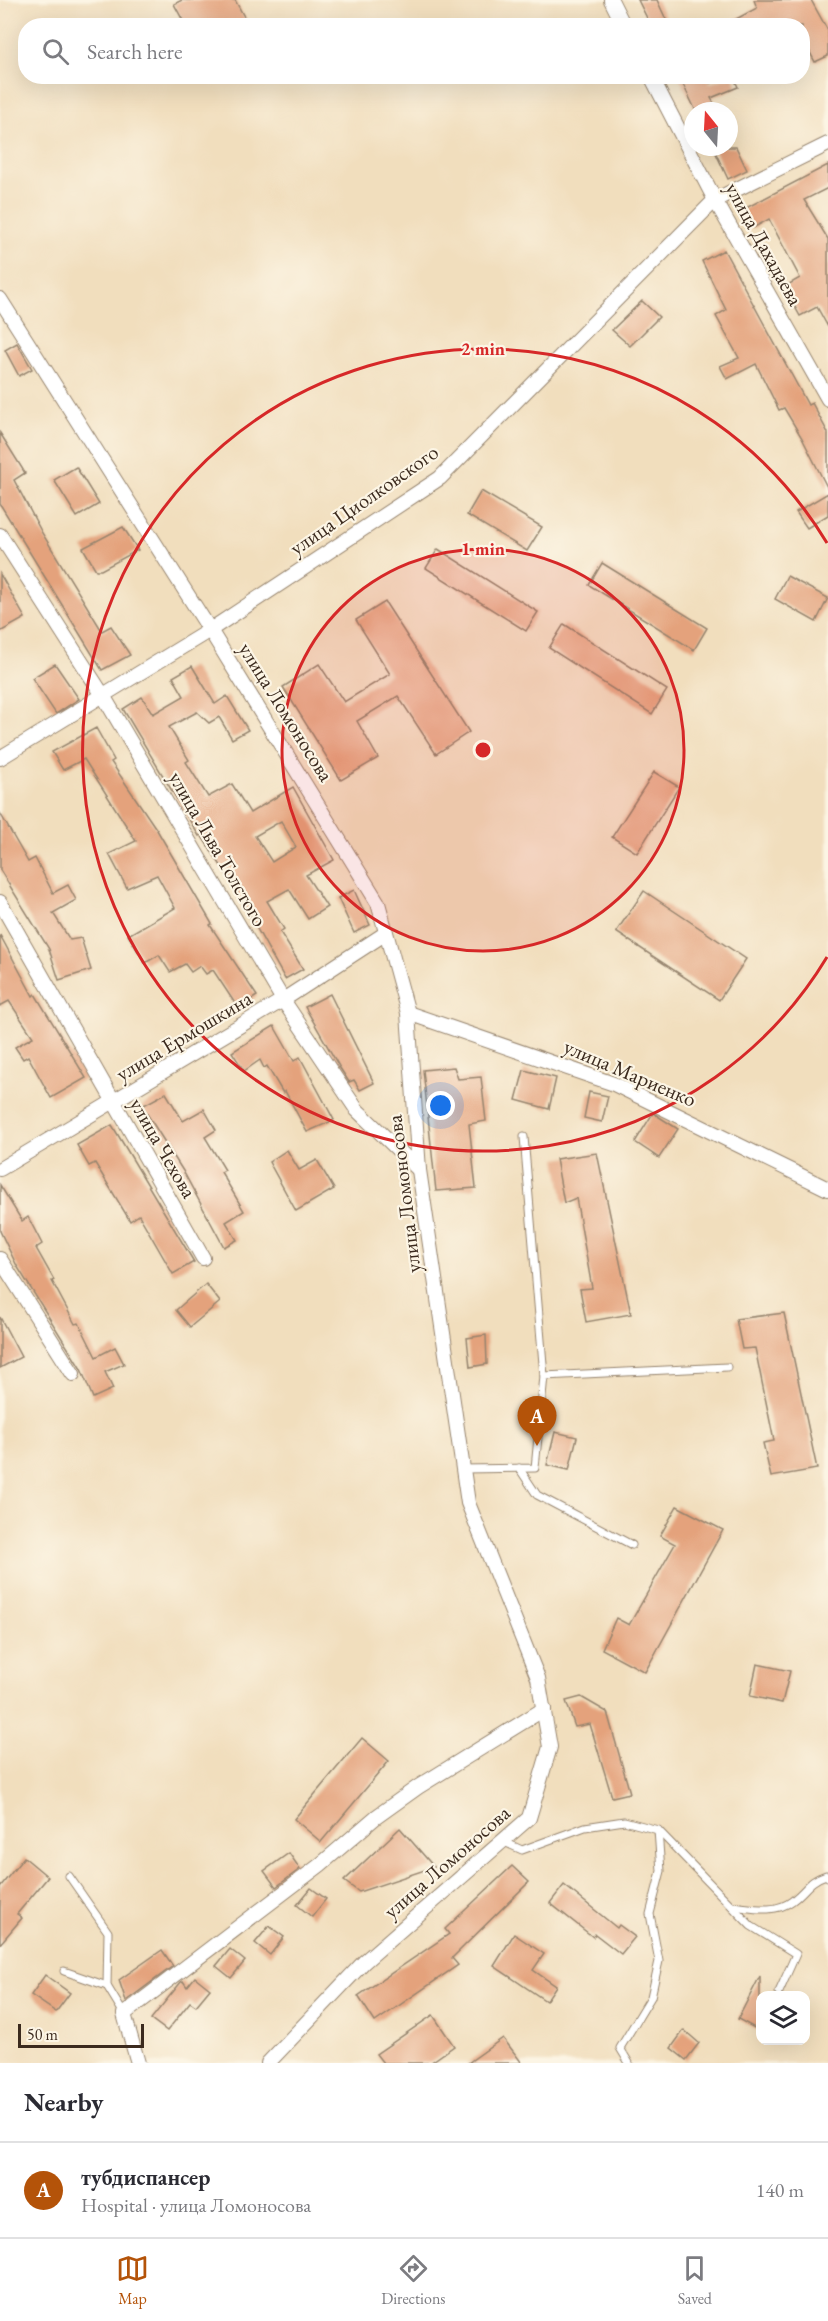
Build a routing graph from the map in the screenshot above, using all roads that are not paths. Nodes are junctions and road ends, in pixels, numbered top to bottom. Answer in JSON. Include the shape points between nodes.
{"nodes":[{"id":1,"x":611,"y":0,"type":"edge"},
{"id":2,"x":620,"y":18,"type":"edge"},
{"id":3,"x":655,"y":84,"type":"edge"},
{"id":4,"x":828,"y":144,"type":"edge"},
{"id":5,"x":714,"y":200,"type":"junction"},
{"id":6,"x":0,"y":299,"type":"edge"},
{"id":7,"x":828,"y":399,"type":"edge"},
{"id":8,"x":0,"y":535,"type":"edge"},
{"id":9,"x":210,"y":630,"type":"junction"},
{"id":10,"x":104,"y":697,"type":"junction"},
{"id":11,"x":0,"y":758,"type":"edge"},
{"id":12,"x":0,"y":902,"type":"edge"},
{"id":13,"x":386,"y":933,"type":"junction"},
{"id":14,"x":283,"y":1000,"type":"junction"},
{"id":15,"x":408,"y":1013,"type":"junction"},
{"id":16,"x":113,"y":1103,"type":"junction"},
{"id":17,"x":524,"y":1137,"type":"dead end"},
{"id":18,"x":0,"y":1169,"type":"edge"},
{"id":19,"x":419,"y":1170,"type":"junction"},
{"id":20,"x":828,"y":1189,"type":"edge"},
{"id":21,"x":203,"y":1258,"type":"dead end"},
{"id":22,"x":0,"y":1259,"type":"edge"},
{"id":23,"x":727,"y":1367,"type":"dead end"},
{"id":24,"x":73,"y":1374,"type":"dead end"},
{"id":25,"x":544,"y":1376,"type":"junction"},
{"id":26,"x":519,"y":1468,"type":"junction"},
{"id":27,"x":463,"y":1469,"type":"junction"},
{"id":28,"x":632,"y":1545,"type":"dead end"},
{"id":29,"x":544,"y":1709,"type":"junction"},
{"id":30,"x":658,"y":1830,"type":"junction"},
{"id":31,"x":502,"y":1841,"type":"junction"},
{"id":32,"x":69,"y":1876,"type":"dead end"},
{"id":33,"x":828,"y":1877,"type":"edge"},
{"id":34,"x":732,"y":1906,"type":"junction"},
{"id":35,"x":63,"y":1971,"type":"dead end"},
{"id":36,"x":107,"y":1986,"type":"junction"},
{"id":37,"x":779,"y":1991,"type":"edge"},
{"id":38,"x":124,"y":2014,"type":"junction"},
{"id":39,"x":138,"y":2063,"type":"edge"},
{"id":40,"x":268,"y":2063,"type":"edge"},
{"id":41,"x":629,"y":2063,"type":"edge"}],
"edges":[{"from":1,"to":2,"type":"street"},
{"from":3,"to":5,"type":"street","name":"улица Дахадаева"},
{"from":4,"to":5,"type":"street","name":"улица Циолковского"},
{"from":5,"to":7,"type":"street","name":"улица Дахадаева"},
{"from":5,"to":9,"type":"street","name":"улица Циолковского","via":[[440,478]]},
{"from":6,"to":9,"type":"street","name":"улица Ломоносова"},
{"from":8,"to":10,"type":"street","name":"улица Льва Толстого"},
{"from":9,"to":10,"type":"street","name":"улица Циолковского"},
{"from":9,"to":13,"type":"street","name":"улица Ломоносова","via":[[378,903]]},
{"from":10,"to":11,"type":"street","name":"улица Циолковского"},
{"from":10,"to":14,"type":"street","name":"улица Льва Толстого"},
{"from":12,"to":16,"type":"street","name":"улица Чехова"},
{"from":13,"to":14,"type":"street","name":"улица Ермошкина"},
{"from":13,"to":15,"type":"street","name":"улица Ломоносова"},
{"from":14,"to":16,"type":"street","name":"улица Ермошкина"},
{"from":14,"to":19,"type":"street","name":"улица Льва Толстого","via":[[357,1110]]},
{"from":15,"to":19,"type":"street","name":"улица Ломоносова"},
{"from":15,"to":20,"type":"street","name":"улица Мариенко","via":[[614,1084]]},
{"from":16,"to":18,"type":"street","name":"улица Ермошкина"},
{"from":16,"to":21,"type":"street","name":"улица Чехова"},
{"from":17,"to":25,"type":"lane"},
{"from":19,"to":27,"type":"street","name":"улица Ломоносова"},
{"from":22,"to":24,"type":"street"},
{"from":23,"to":25,"type":"lane"},
{"from":25,"to":26,"type":"lane","via":[[535,1468]]},
{"from":26,"to":27,"type":"lane"},
{"from":26,"to":28,"type":"lane","via":[[537,1495]]},
{"from":27,"to":29,"type":"street","name":"улица Ломоносова","via":[[468,1503],[537,1678]]},
{"from":29,"to":31,"type":"street","name":"улица Ломоносова","via":[[550,1747],[529,1818]]},
{"from":29,"to":38,"type":"street","via":[[376,1817],[320,1865]]},
{"from":30,"to":31,"type":"lane","via":[[624,1821],[585,1827],[522,1850]]},
{"from":30,"to":34,"type":"lane"},
{"from":30,"to":41,"type":"lane","via":[[662,1870],[650,1914],[659,1961],[651,1998],[620,2048]]},
{"from":31,"to":40,"type":"street","name":"улица Ломоносова","via":[[364,1962]]},
{"from":32,"to":36,"type":"lane","via":[[108,1932]]},
{"from":33,"to":34,"type":"lane","via":[[812,1880],[792,1902],[772,1910]]},
{"from":34,"to":37,"type":"lane","via":[[751,1926],[796,1954]]},
{"from":35,"to":36,"type":"lane"},
{"from":36,"to":38,"type":"lane"},
{"from":38,"to":39,"type":"street"}]}
